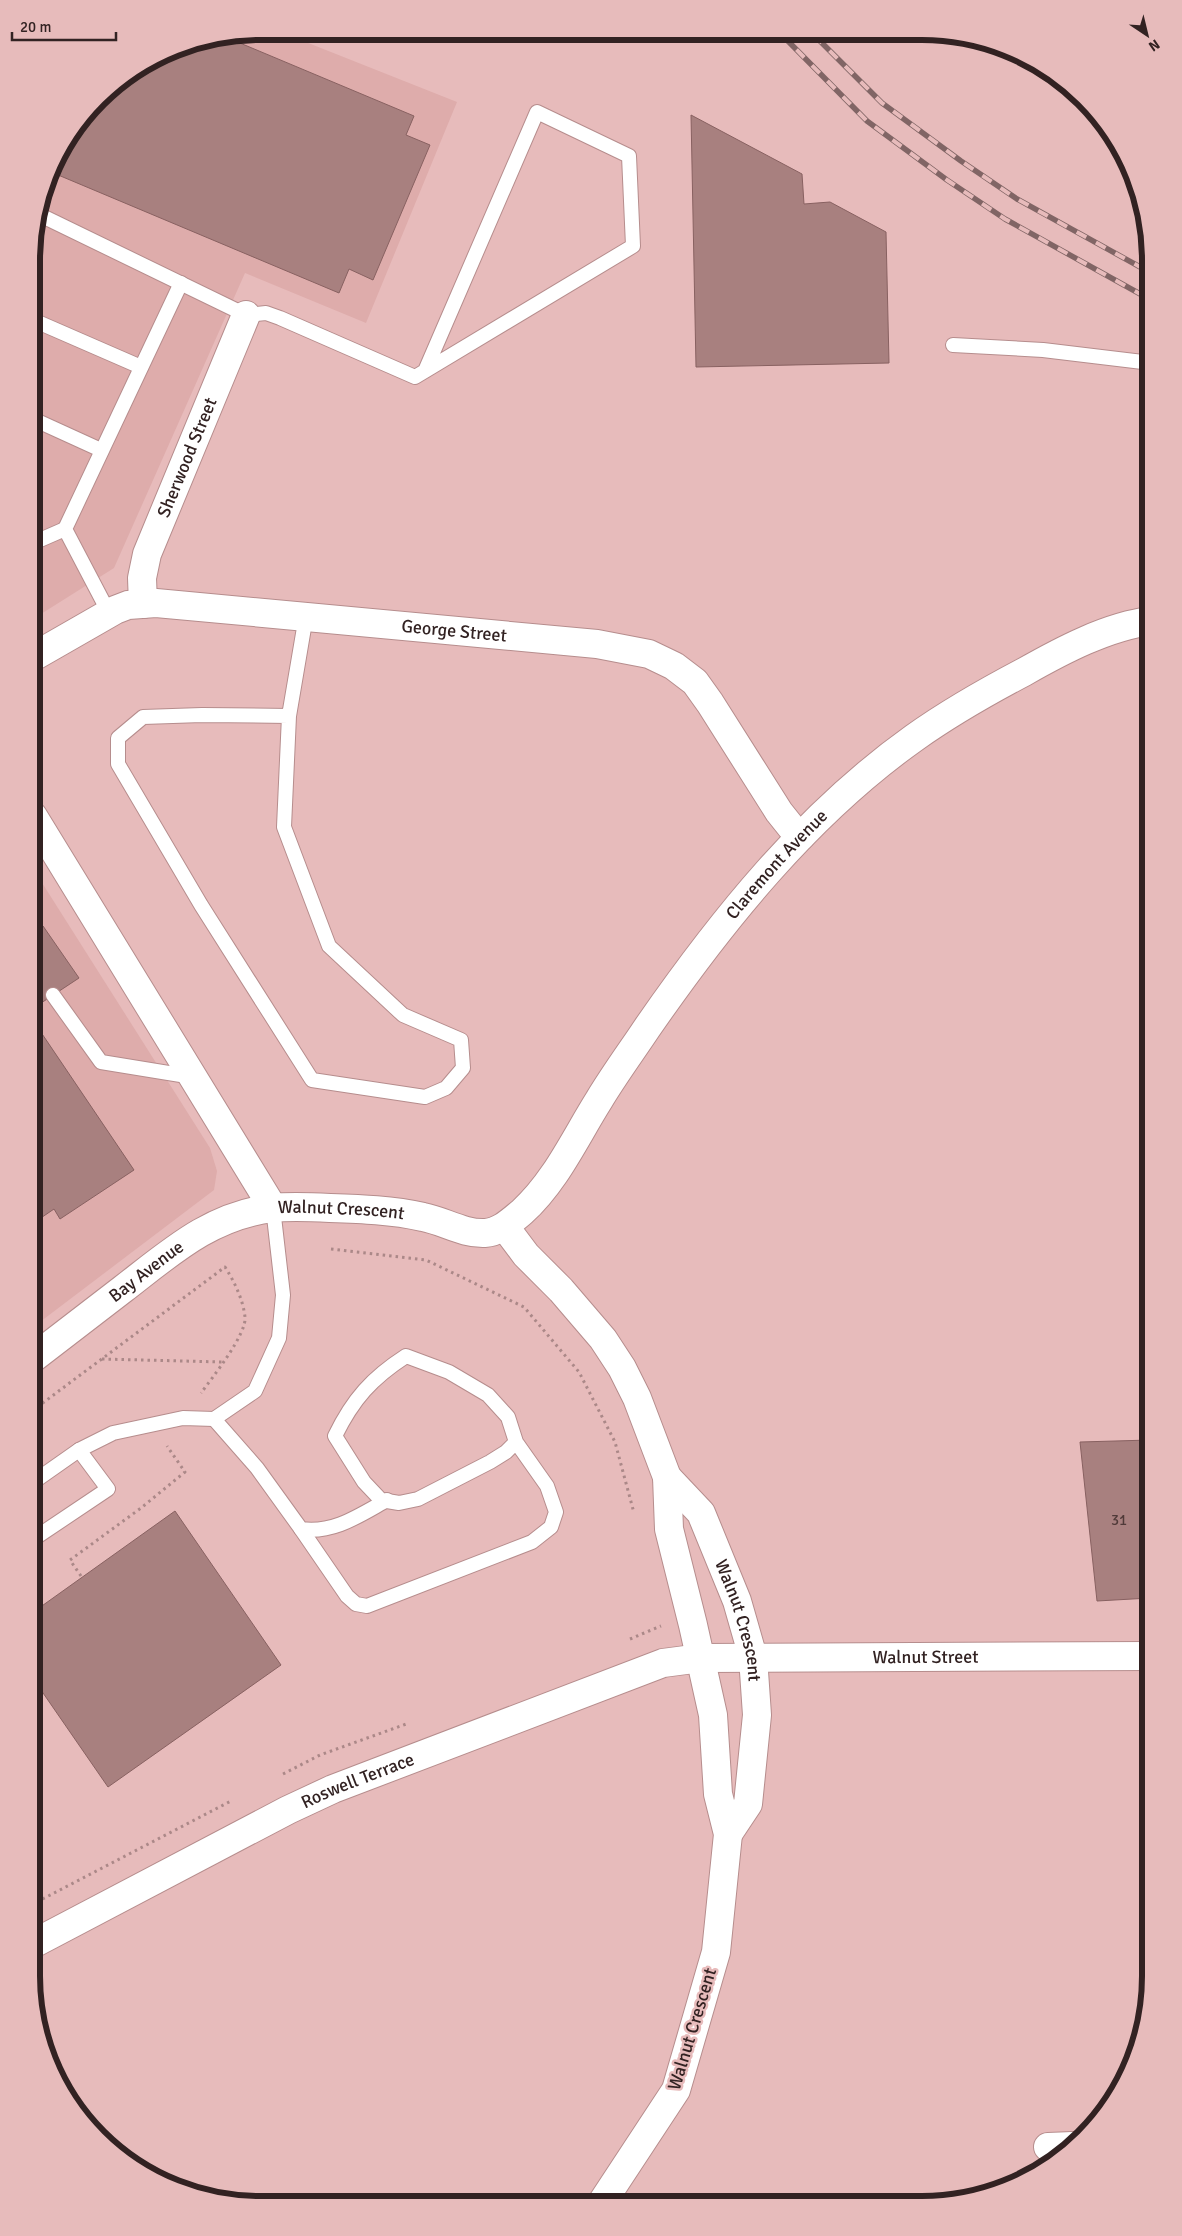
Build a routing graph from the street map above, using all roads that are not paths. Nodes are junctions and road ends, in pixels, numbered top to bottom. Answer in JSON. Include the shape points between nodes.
{"nodes":[{"id":1,"x":44,"y":217,"type":"edge"},
{"id":2,"x":181,"y":283,"type":"junction"},
{"id":3,"x":246,"y":314,"type":"junction"},
{"id":4,"x":40,"y":323,"type":"edge"},
{"id":5,"x":953,"y":345,"type":"dead end"},
{"id":6,"x":1142,"y":361,"type":"edge"},
{"id":7,"x":141,"y":368,"type":"junction"},
{"id":8,"x":425,"y":371,"type":"junction"},
{"id":9,"x":40,"y":422,"type":"edge"},
{"id":10,"x":101,"y":450,"type":"junction"},
{"id":11,"x":64,"y":529,"type":"junction"},
{"id":12,"x":40,"y":540,"type":"edge"},
{"id":13,"x":143,"y":604,"type":"junction"},
{"id":14,"x":109,"y":613,"type":"junction"},
{"id":15,"x":306,"y":616,"type":"junction"},
{"id":16,"x":1142,"y":623,"type":"edge"},
{"id":17,"x":40,"y":653,"type":"edge"},
{"id":18,"x":288,"y":716,"type":"junction"},
{"id":19,"x":40,"y":829,"type":"edge"},
{"id":20,"x":801,"y":836,"type":"junction"},
{"id":21,"x":53,"y":995,"type":"dead end"},
{"id":22,"x":193,"y":1077,"type":"junction"},
{"id":23,"x":273,"y":1208,"type":"junction"},
{"id":24,"x":504,"y":1227,"type":"junction"},
{"id":25,"x":40,"y":1353,"type":"edge"},
{"id":26,"x":214,"y":1419,"type":"junction"},
{"id":27,"x":516,"y":1442,"type":"junction"},
{"id":28,"x":79,"y":1450,"type":"junction"},
{"id":29,"x":40,"y":1477,"type":"edge"},
{"id":30,"x":667,"y":1477,"type":"junction"},
{"id":31,"x":387,"y":1500,"type":"junction"},
{"id":32,"x":301,"y":1530,"type":"junction"},
{"id":33,"x":40,"y":1535,"type":"edge"},
{"id":34,"x":1142,"y":1656,"type":"edge"},
{"id":35,"x":753,"y":1657,"type":"junction"},
{"id":36,"x":701,"y":1658,"type":"junction"},
{"id":37,"x":728,"y":1834,"type":"junction"},
{"id":38,"x":40,"y":1940,"type":"edge"},
{"id":39,"x":606,"y":2196,"type":"edge"}],
"edges":[{"from":1,"to":2,"type":"lane"},
{"from":2,"to":3,"type":"lane"},
{"from":2,"to":7,"type":"lane"},
{"from":3,"to":8,"type":"lane","via":[[266,313],[280,318],[415,377]]},
{"from":3,"to":13,"type":"street","name":"Sherwood Street","via":[[147,554],[142,578]]},
{"from":4,"to":7,"type":"lane"},
{"from":5,"to":6,"type":"lane","via":[[1044,350]]},
{"from":7,"to":10,"type":"lane"},
{"from":8,"to":8,"type":"lane","via":[[633,246],[629,156],[537,112]]},
{"from":9,"to":10,"type":"lane"},
{"from":10,"to":11,"type":"lane"},
{"from":11,"to":12,"type":"lane"},
{"from":11,"to":14,"type":"lane"},
{"from":13,"to":14,"type":"street","name":"George Street","via":[[128,605]]},
{"from":13,"to":15,"type":"street","name":"George Street","via":[[170,603]]},
{"from":14,"to":17,"type":"street","name":"George Street"},
{"from":15,"to":18,"type":"lane"},
{"from":15,"to":20,"type":"street","name":"George Street","via":[[597,644],[649,654],[674,666],[695,682],[779,812]]},
{"from":16,"to":20,"type":"street","name":"Claremont Avenue","via":[[1111,632],[1058,654],[946,716],[874,769]]},
{"from":18,"to":18,"type":"lane","via":[[284,827],[328,946],[403,1015],[461,1040],[463,1068],[446,1088],[425,1097],[312,1080],[201,905],[118,764],[118,738],[143,717]]},
{"from":19,"to":22,"type":"street","name":"Walnut Crescent"},
{"from":20,"to":24,"type":"street","name":"Claremont Avenue","via":[[679,982],[600,1097],[548,1184]]},
{"from":21,"to":22,"type":"lane","via":[[102,1062]]},
{"from":22,"to":23,"type":"street","name":"Walnut Crescent"},
{"from":23,"to":24,"type":"street","name":"Walnut Crescent","via":[[397,1212],[426,1217],[467,1231],[488,1233]]},
{"from":23,"to":25,"type":"street","name":"Bay Avenue","via":[[234,1216],[209,1227]]},
{"from":23,"to":26,"type":"lane","via":[[283,1295],[279,1338],[255,1391]]},
{"from":24,"to":30,"type":"street","name":"Walnut Crescent","via":[[603,1339],[622,1368]]},
{"from":26,"to":28,"type":"lane","via":[[183,1418],[112,1433]]},
{"from":26,"to":32,"type":"lane","via":[[257,1468]]},
{"from":27,"to":31,"type":"lane","via":[[490,1462],[418,1499],[400,1503]]},
{"from":27,"to":31,"type":"lane","via":[[508,1417],[488,1395],[449,1372],[406,1356],[366,1388],[348,1411],[335,1436],[364,1482],[381,1500]]},
{"from":27,"to":32,"type":"lane","via":[[546,1486],[556,1512],[550,1527],[532,1542],[367,1606],[356,1604],[347,1596]]},
{"from":28,"to":29,"type":"lane"},
{"from":28,"to":33,"type":"lane","via":[[108,1489]]},
{"from":30,"to":35,"type":"street","name":"Walnut Crescent","via":[[701,1513],[737,1601]]},
{"from":30,"to":36,"type":"street","name":"Walnut Crescent","via":[[668,1529]]},
{"from":31,"to":32,"type":"lane","via":[[343,1525],[314,1532]]},
{"from":34,"to":35,"type":"street","name":"Walnut Street"},
{"from":35,"to":36,"type":"street","name":"Walnut Street"},
{"from":35,"to":37,"type":"street","name":"Walnut Crescent","via":[[757,1715],[748,1804]]},
{"from":36,"to":37,"type":"street","name":"Walnut Crescent","via":[[713,1714],[718,1794]]},
{"from":36,"to":38,"type":"street","name":"Roswell Terrace","via":[[648,1668],[334,1789]]},
{"from":37,"to":39,"type":"street","name":"Walnut Crescent","via":[[716,1952],[676,2090]]}]}
